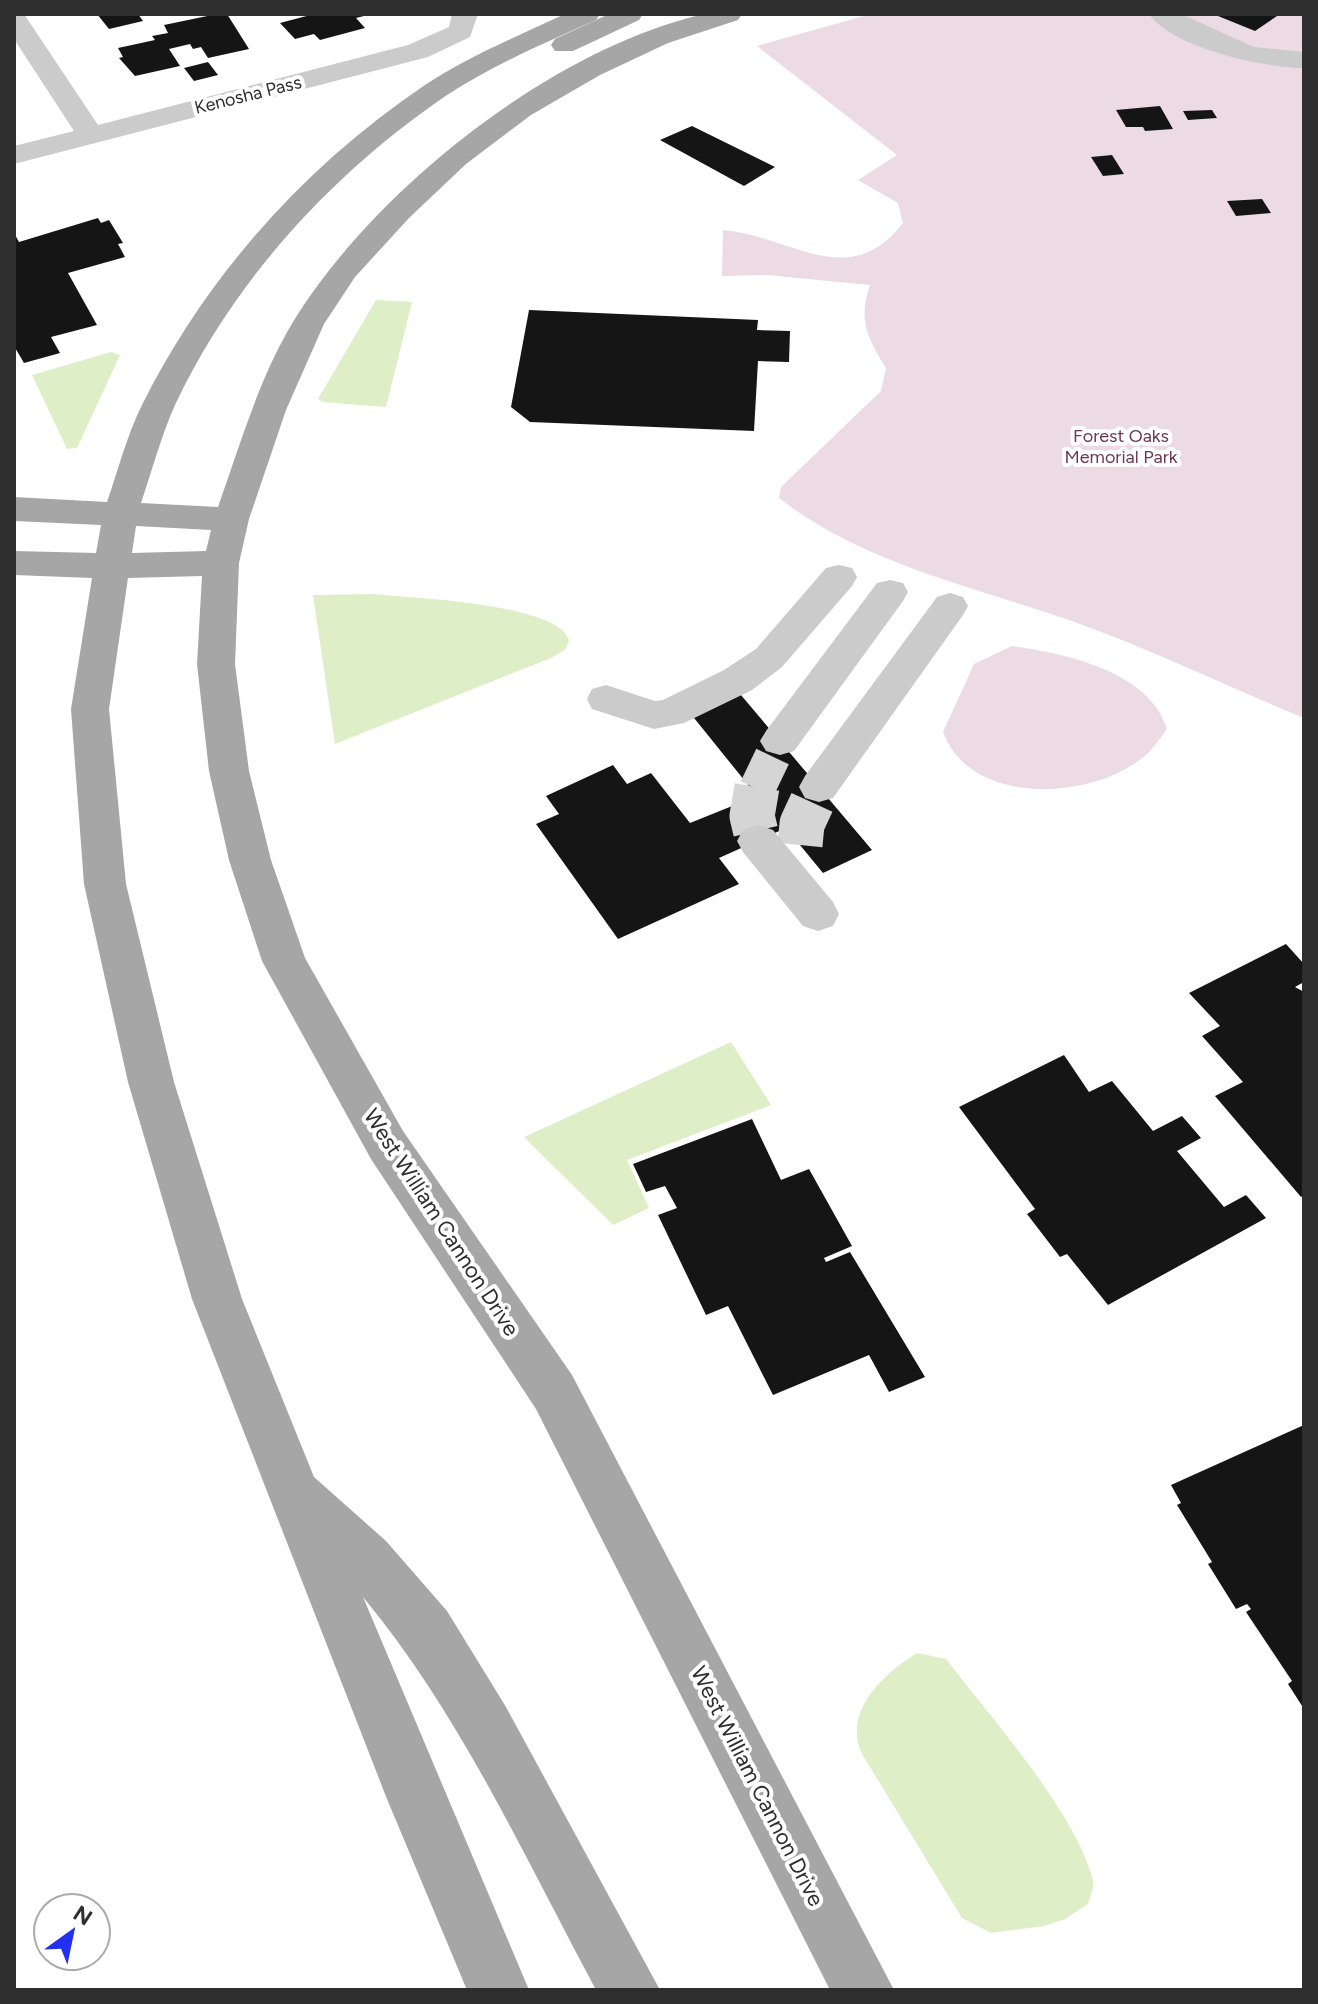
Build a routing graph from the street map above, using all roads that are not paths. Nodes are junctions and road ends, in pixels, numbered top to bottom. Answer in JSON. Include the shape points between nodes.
{"nodes":[{"id":1,"x":465,"y":14,"type":"edge"},
{"id":2,"x":587,"y":14,"type":"edge"},
{"id":3,"x":630,"y":14,"type":"edge"},
{"id":4,"x":729,"y":14,"type":"edge"},
{"id":5,"x":1162,"y":14,"type":"edge"},
{"id":6,"x":14,"y":19,"type":"edge"},
{"id":7,"x":1304,"y":60,"type":"edge"},
{"id":8,"x":590,"y":69,"type":"junction"},
{"id":9,"x":91,"y":135,"type":"junction"},
{"id":10,"x":14,"y":155,"type":"edge"},
{"id":11,"x":14,"y":509,"type":"edge"},
{"id":12,"x":120,"y":514,"type":"junction"},
{"id":13,"x":231,"y":519,"type":"junction"},
{"id":14,"x":14,"y":563,"type":"edge"},
{"id":15,"x":221,"y":563,"type":"junction"},
{"id":16,"x":111,"y":566,"type":"junction"},
{"id":17,"x":839,"y":577,"type":"dead end"},
{"id":18,"x":890,"y":592,"type":"dead end"},
{"id":19,"x":950,"y":606,"type":"dead end"},
{"id":20,"x":606,"y":699,"type":"dead end"},
{"id":21,"x":780,"y":741,"type":"tunnel mouth"},
{"id":22,"x":819,"y":787,"type":"tunnel mouth"},
{"id":23,"x":758,"y":841,"type":"tunnel mouth"},
{"id":24,"x":800,"y":845,"type":"tunnel mouth"},
{"id":25,"x":291,"y":1488,"type":"junction"},
{"id":26,"x":498,"y":1990,"type":"edge"},
{"id":27,"x":629,"y":1990,"type":"edge"},
{"id":28,"x":863,"y":1990,"type":"edge"}],
"edges":[{"from":1,"to":9,"type":"street","name":"Kenosha Pass","via":[[461,31],[418,51]]},
{"from":2,"to":12,"type":"main road","via":[[493,57],[435,91],[305,196],[224,293],[158,406]]},
{"from":3,"to":8,"type":"main road","via":[[560,47],[559,56]]},
{"from":4,"to":8,"type":"main road","name":"West William Cannon Drive","via":[[659,37]]},
{"from":5,"to":7,"type":"street","via":[[1239,53]]},
{"from":6,"to":9,"type":"street"},
{"from":8,"to":13,"type":"main road","name":"West William Cannon Drive","via":[[521,109],[456,158],[344,271],[308,324],[282,381]]},
{"from":9,"to":10,"type":"street","name":"Kenosha Pass"},
{"from":11,"to":12,"type":"main road"},
{"from":12,"to":13,"type":"main road"},
{"from":12,"to":16,"type":"main road"},
{"from":13,"to":15,"type":"main road","name":"West William Cannon Drive"},
{"from":14,"to":16,"type":"main road"},
{"from":15,"to":16,"type":"main road"},
{"from":15,"to":28,"type":"main road","name":"West William Cannon Drive","via":[[216,664],[229,771],[250,860],[284,961],[387,1145],[554,1392]]},
{"from":16,"to":25,"type":"main road","via":[[90,709],[105,884],[151,1082],[217,1299]]},
{"from":17,"to":20,"type":"street","via":[[769,658],[738,680],[670,713],[654,715]]},
{"from":18,"to":21,"type":"street"},
{"from":19,"to":22,"type":"street"},
{"from":23,"to":24,"type":"street","via":[[818,914],[797,868]]},
{"from":25,"to":26,"type":"main road"},
{"from":25,"to":27,"type":"main road","via":[[367,1560],[427,1631],[486,1727]]}]}
